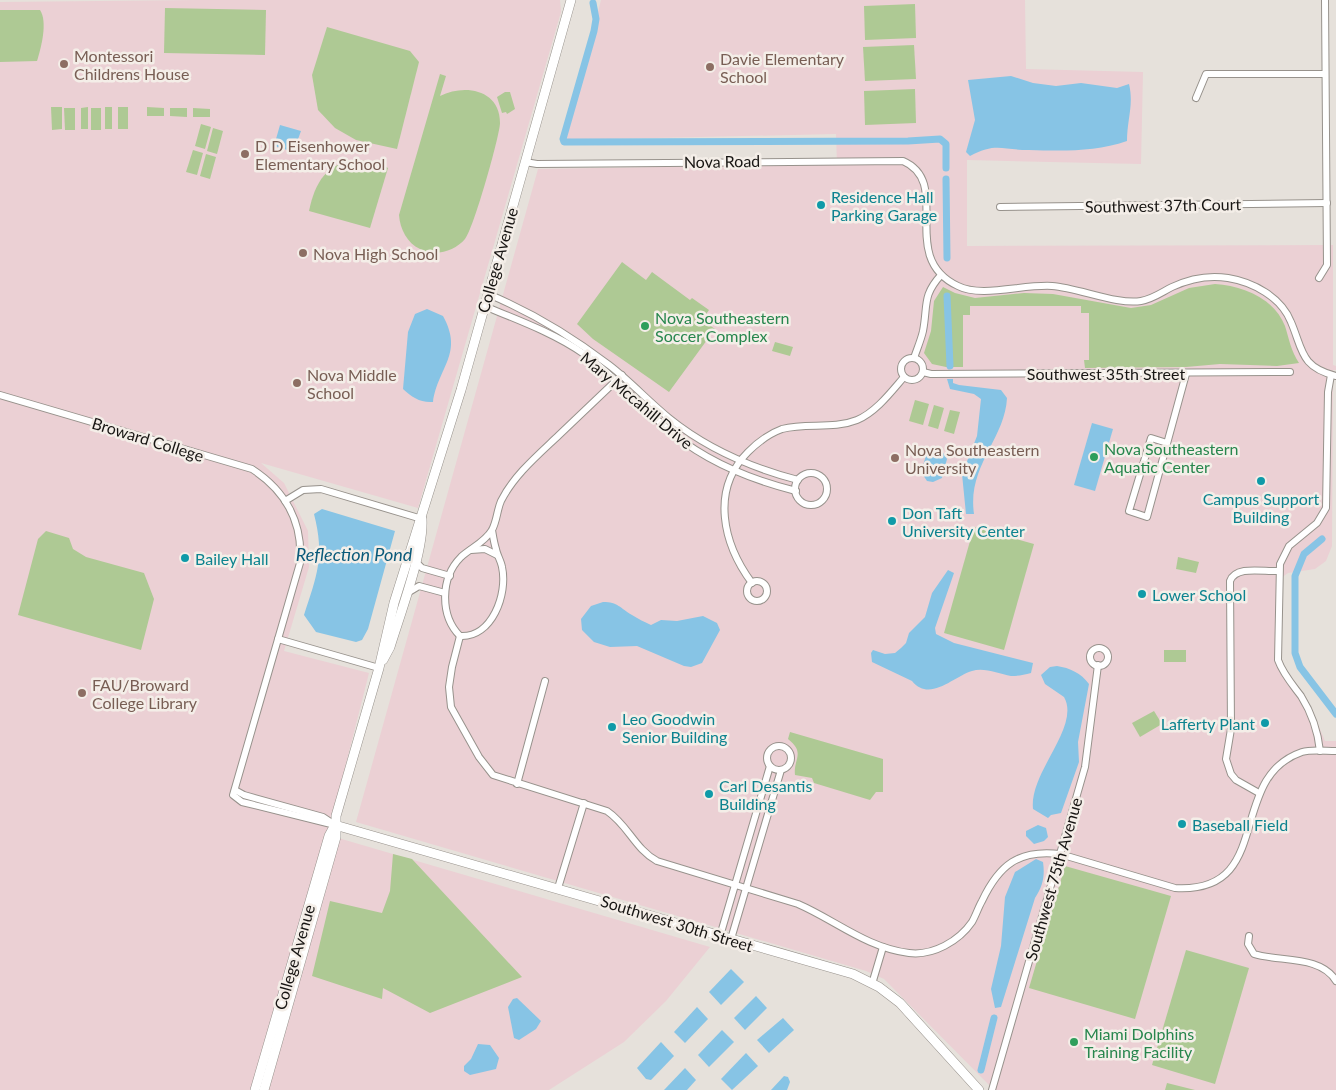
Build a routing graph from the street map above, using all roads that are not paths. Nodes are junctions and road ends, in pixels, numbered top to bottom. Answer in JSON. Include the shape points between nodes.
{"nodes":[{"id":1,"x":571,"y":0,"type":"edge"},
{"id":2,"x":1325,"y":0,"type":"edge"},
{"id":3,"x":1324,"y":74,"type":"junction"},
{"id":4,"x":1196,"y":98,"type":"dead end"},
{"id":5,"x":525,"y":162,"type":"junction"},
{"id":6,"x":1327,"y":202,"type":"junction"},
{"id":7,"x":1000,"y":207,"type":"dead end"},
{"id":8,"x":942,"y":275,"type":"junction"},
{"id":9,"x":1319,"y":278,"type":"dead end"},
{"id":10,"x":488,"y":294,"type":"junction"},
{"id":11,"x":484,"y":306,"type":"junction"},
{"id":12,"x":540,"y":318,"type":"junction"},
{"id":13,"x":535,"y":327,"type":"junction"},
{"id":14,"x":914,"y":358,"type":"junction"},
{"id":15,"x":923,"y":372,"type":"junction"},
{"id":16,"x":1290,"y":372,"type":"dead end"},
{"id":17,"x":1186,"y":374,"type":"junction"},
{"id":18,"x":1334,"y":376,"type":"edge"},
{"id":19,"x":620,"y":377,"type":"junction"},
{"id":20,"x":904,"y":377,"type":"junction"},
{"id":21,"x":0,"y":395,"type":"edge"},
{"id":22,"x":1167,"y":443,"type":"junction"},
{"id":23,"x":740,"y":460,"type":"junction"},
{"id":24,"x":734,"y":470,"type":"junction"},
{"id":25,"x":798,"y":480,"type":"junction"},
{"id":26,"x":796,"y":491,"type":"junction"},
{"id":27,"x":285,"y":500,"type":"junction"},
{"id":28,"x":422,"y":519,"type":"junction"},
{"id":29,"x":492,"y":530,"type":"junction"},
{"id":30,"x":471,"y":550,"type":"junction"},
{"id":31,"x":498,"y":556,"type":"junction"},
{"id":32,"x":415,"y":560,"type":"junction"},
{"id":33,"x":1278,"y":571,"type":"junction"},
{"id":34,"x":450,"y":576,"type":"junction"},
{"id":35,"x":752,"y":583,"type":"dead end"},
{"id":36,"x":445,"y":593,"type":"junction"},
{"id":37,"x":405,"y":597,"type":"junction"},
{"id":38,"x":460,"y":636,"type":"junction"},
{"id":39,"x":278,"y":639,"type":"junction"},
{"id":40,"x":1098,"y":665,"type":"dead end"},
{"id":41,"x":380,"y":668,"type":"junction"},
{"id":42,"x":545,"y":681,"type":"dead end"},
{"id":43,"x":1320,"y":751,"type":"junction"},
{"id":44,"x":1336,"y":751,"type":"edge"},
{"id":45,"x":770,"y":766,"type":"junction"},
{"id":46,"x":781,"y":770,"type":"junction"},
{"id":47,"x":517,"y":784,"type":"junction"},
{"id":48,"x":1258,"y":793,"type":"junction"},
{"id":49,"x":584,"y":803,"type":"junction"},
{"id":50,"x":335,"y":825,"type":"junction"},
{"id":51,"x":1060,"y":854,"type":"junction"},
{"id":52,"x":736,"y":884,"type":"junction"},
{"id":53,"x":558,"y":888,"type":"junction"},
{"id":54,"x":746,"y":888,"type":"junction"},
{"id":55,"x":720,"y":936,"type":"junction"},
{"id":56,"x":1249,"y":936,"type":"dead end"},
{"id":57,"x":731,"y":939,"type":"junction"},
{"id":58,"x":883,"y":947,"type":"junction"},
{"id":59,"x":1336,"y":981,"type":"edge"},
{"id":60,"x":872,"y":984,"type":"junction"},
{"id":61,"x":255,"y":1090,"type":"edge"},
{"id":62,"x":264,"y":1090,"type":"edge"},
{"id":63,"x":979,"y":1090,"type":"edge"},
{"id":64,"x":992,"y":1090,"type":"edge"}],
"edges":[{"from":1,"to":5,"type":"street","name":"College Avenue"},
{"from":2,"to":3,"type":"street"},
{"from":3,"to":4,"type":"street","via":[[1206,74]]},
{"from":3,"to":6,"type":"street"},
{"from":5,"to":8,"type":"street","name":"Nova Road","via":[[898,160],[916,168],[923,178],[928,252]]},
{"from":5,"to":10,"type":"street","name":"College Avenue"},
{"from":6,"to":7,"type":"street","name":"Southwest 37th Court"},
{"from":6,"to":9,"type":"street","via":[[1327,265]]},
{"from":8,"to":14,"type":"street","via":[[926,297],[923,332]]},
{"from":8,"to":18,"type":"street","via":[[968,290],[1050,286],[1130,302],[1153,297],[1194,280],[1216,277],[1239,281],[1260,289],[1278,304],[1291,322],[1301,354]]},
{"from":10,"to":11,"type":"street","name":"College Avenue"},
{"from":10,"to":12,"type":"street","name":"Mary Mccahill Drive"},
{"from":11,"to":13,"type":"street","name":"Mary Mccahill Drive"},
{"from":11,"to":28,"type":"street","name":"College Avenue"},
{"from":12,"to":13,"type":"street"},
{"from":12,"to":19,"type":"street","name":"Mary Mccahill Drive"},
{"from":13,"to":19,"type":"street","name":"Mary Mccahill Drive"},
{"from":14,"to":15,"type":"street","via":[[922,364]]},
{"from":14,"to":20,"type":"street","via":[[902,364]]},
{"from":15,"to":17,"type":"street","name":"Southwest 35th Street"},
{"from":15,"to":20,"type":"street","via":[[915,380]]},
{"from":16,"to":17,"type":"street","name":"Southwest 35th Street"},
{"from":17,"to":22,"type":"street"},
{"from":18,"to":33,"type":"street","via":[[1328,392],[1326,508],[1318,523],[1289,546]]},
{"from":19,"to":23,"type":"street","name":"Mary Mccahill Drive","via":[[673,421]]},
{"from":19,"to":24,"type":"street","name":"Mary Mccahill Drive","via":[[674,434]]},
{"from":19,"to":29,"type":"street","via":[[514,482],[501,502]]},
{"from":20,"to":23,"type":"street","via":[[879,404],[859,419],[836,426],[803,425],[783,429],[763,438]]},
{"from":21,"to":27,"type":"street","name":"Broward College","via":[[252,470],[270,481]]},
{"from":22,"to":22,"type":"street","via":[[1151,438],[1129,511],[1147,517]]},
{"from":23,"to":24,"type":"street"},
{"from":23,"to":25,"type":"street","name":"Mary Mccahill Drive"},
{"from":24,"to":26,"type":"street","name":"Mary Mccahill Drive"},
{"from":24,"to":35,"type":"street","via":[[724,499],[724,521],[732,550]]},
{"from":25,"to":26,"type":"street"},
{"from":25,"to":26,"type":"street","via":[[806,474],[820,476],[826,483],[827,493],[822,501],[813,505],[804,503]]},
{"from":27,"to":28,"type":"street","via":[[303,490],[321,489]]},
{"from":27,"to":39,"type":"street","name":"Broward College","via":[[297,523],[301,552]]},
{"from":28,"to":32,"type":"street","name":"College Avenue","via":[[423,532]]},
{"from":28,"to":41,"type":"street","name":"College Avenue","via":[[394,603]]},
{"from":29,"to":30,"type":"street"},
{"from":29,"to":31,"type":"street"},
{"from":30,"to":31,"type":"street","via":[[484,549]]},
{"from":30,"to":34,"type":"street","via":[[458,561]]},
{"from":31,"to":38,"type":"street","via":[[503,576],[493,617],[481,632],[470,637]]},
{"from":32,"to":34,"type":"street","via":[[422,568]]},
{"from":32,"to":37,"type":"street","name":"College Avenue"},
{"from":33,"to":43,"type":"street","via":[[1278,660],[1307,707]]},
{"from":33,"to":48,"type":"street","via":[[1239,572],[1230,581],[1231,726],[1226,759],[1236,780]]},
{"from":34,"to":36,"type":"street"},
{"from":36,"to":37,"type":"street","via":[[419,586],[411,589]]},
{"from":36,"to":38,"type":"street","via":[[451,627]]},
{"from":37,"to":41,"type":"street","name":"College Avenue"},
{"from":38,"to":47,"type":"street","via":[[451,674],[451,707],[493,775]]},
{"from":39,"to":41,"type":"street"},
{"from":39,"to":50,"type":"street","name":"Broward College","via":[[234,792],[322,817]]},
{"from":40,"to":51,"type":"street","name":"Southwest 75th Avenue","via":[[1086,767]]},
{"from":41,"to":50,"type":"street","name":"College Avenue"},
{"from":42,"to":47,"type":"street"},
{"from":43,"to":44,"type":"street"},
{"from":43,"to":48,"type":"street","via":[[1304,751],[1291,757]]},
{"from":45,"to":46,"type":"street"},
{"from":45,"to":46,"type":"street","via":[[769,752],[782,747],[791,759]]},
{"from":45,"to":52,"type":"street"},
{"from":46,"to":54,"type":"street"},
{"from":47,"to":49,"type":"street"},
{"from":48,"to":51,"type":"street","via":[[1241,855],[1233,867],[1203,886],[1187,889],[1162,885]]},
{"from":49,"to":52,"type":"street","via":[[614,816],[640,850],[657,861]]},
{"from":49,"to":53,"type":"street"},
{"from":50,"to":53,"type":"street","name":"Southwest 30th Street"},
{"from":50,"to":61,"type":"street","name":"College Avenue","via":[[329,836]]},
{"from":50,"to":62,"type":"street","name":"College Avenue","via":[[336,837]]},
{"from":51,"to":58,"type":"street","via":[[1040,852],[1007,864],[993,881],[971,923],[941,948],[912,953]]},
{"from":51,"to":64,"type":"street","name":"Southwest 75th Avenue"},
{"from":52,"to":54,"type":"street"},
{"from":52,"to":55,"type":"street"},
{"from":53,"to":55,"type":"street","name":"Southwest 30th Street"},
{"from":54,"to":57,"type":"street"},
{"from":54,"to":58,"type":"street","via":[[815,911],[847,931]]},
{"from":55,"to":57,"type":"street","name":"Southwest 30th Street"},
{"from":56,"to":59,"type":"street","via":[[1248,944],[1254,954],[1318,965]]},
{"from":57,"to":60,"type":"street","name":"Southwest 30th Street","via":[[853,974]]},
{"from":58,"to":60,"type":"street"},
{"from":60,"to":63,"type":"street","name":"Southwest 30th Street","via":[[900,1003]]}]}
